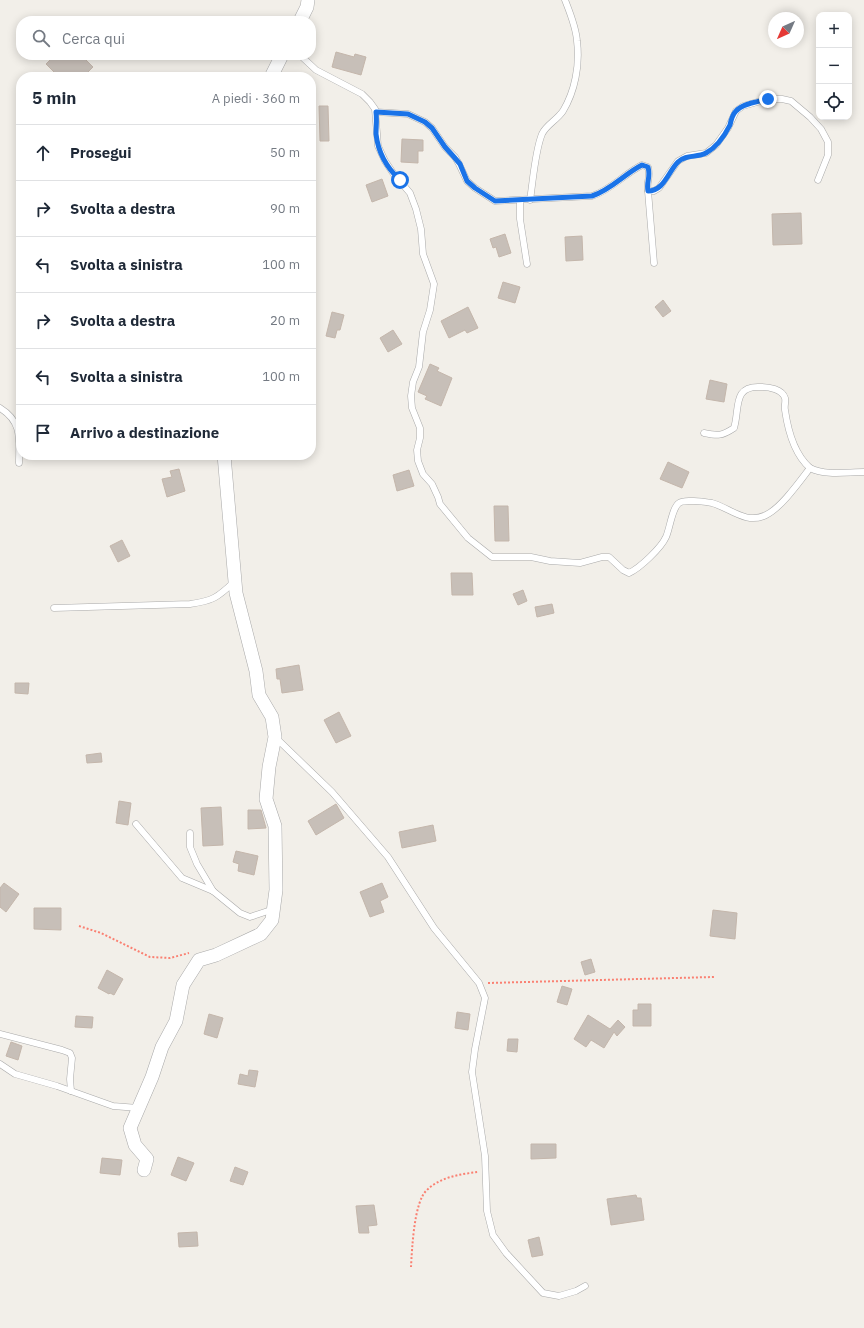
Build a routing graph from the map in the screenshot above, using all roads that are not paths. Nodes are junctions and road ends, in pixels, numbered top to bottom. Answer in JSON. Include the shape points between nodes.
{"nodes":[{"id":1,"x":308,"y":0,"type":"edge"},
{"id":2,"x":566,"y":0,"type":"edge"},
{"id":3,"x":302,"y":16,"type":"edge"},
{"id":4,"x":280,"y":60,"type":"edge"},
{"id":5,"x":305,"y":60,"type":"edge"},
{"id":6,"x":274,"y":72,"type":"edge"},
{"id":7,"x":376,"y":112,"type":"junction"},
{"id":8,"x":818,"y":180,"type":"dead end"},
{"id":9,"x":648,"y":191,"type":"junction"},
{"id":10,"x":520,"y":200,"type":"junction"},
{"id":11,"x":530,"y":200,"type":"junction"},
{"id":12,"x":654,"y":263,"type":"dead end"},
{"id":13,"x":527,"y":264,"type":"dead end"},
{"id":14,"x":0,"y":408,"type":"edge"},
{"id":15,"x":16,"y":423,"type":"edge"},
{"id":16,"x":704,"y":433,"type":"dead end"},
{"id":17,"x":19,"y":460,"type":"edge"},
{"id":18,"x":224,"y":460,"type":"edge"},
{"id":19,"x":19,"y":463,"type":"dead end"},
{"id":20,"x":810,"y":468,"type":"junction"},
{"id":21,"x":864,"y":472,"type":"edge"},
{"id":22,"x":235,"y":581,"type":"junction"},
{"id":23,"x":54,"y":608,"type":"dead end"},
{"id":24,"x":275,"y":737,"type":"junction"},
{"id":25,"x":136,"y":824,"type":"dead end"},
{"id":26,"x":190,"y":833,"type":"dead end"},
{"id":27,"x":213,"y":891,"type":"junction"},
{"id":28,"x":274,"y":909,"type":"junction"},
{"id":29,"x":0,"y":1034,"type":"edge"},
{"id":30,"x":0,"y":1064,"type":"edge"},
{"id":31,"x":71,"y":1091,"type":"junction"},
{"id":32,"x":140,"y":1108,"type":"junction"},
{"id":33,"x":144,"y":1170,"type":"dead end"},
{"id":34,"x":585,"y":1286,"type":"dead end"}],
"edges":[{"from":1,"to":3,"type":"street"},
{"from":2,"to":11,"type":"lane","via":[[577,40],[574,85],[561,113],[543,132]]},
{"from":4,"to":6,"type":"street"},
{"from":5,"to":7,"type":"lane","via":[[316,70],[362,94]]},
{"from":7,"to":10,"type":"lane","via":[[408,114],[425,122],[460,164],[467,181],[475,188],[495,201]]},
{"from":7,"to":20,"type":"lane","via":[[378,146],[393,173],[410,193],[420,229],[423,254],[434,284],[423,332],[419,367],[411,396],[412,408],[420,428],[418,460],[440,504],[468,538],[492,557],[532,556],[550,561],[580,563],[609,557],[629,573],[636,570],[665,539],[674,508],[680,502],[688,500],[713,503],[738,516],[758,518],[768,515],[775,509]]},
{"from":8,"to":9,"type":"lane","via":[[828,155],[828,142],[821,129],[806,112],[792,101],[782,98],[743,106],[736,111],[716,145],[706,153],[687,156],[678,161],[659,188]]},
{"from":9,"to":11,"type":"lane","via":[[650,174],[648,167],[642,165],[592,196]]},
{"from":9,"to":12,"type":"lane"},
{"from":10,"to":11,"type":"lane"},
{"from":10,"to":13,"type":"lane","via":[[520,219]]},
{"from":14,"to":15,"type":"lane"},
{"from":16,"to":20,"type":"lane","via":[[719,436],[734,428],[740,395],[744,390],[751,387],[772,388],[780,392],[784,398],[792,441],[803,462]]},
{"from":17,"to":19,"type":"lane"},
{"from":18,"to":22,"type":"street"},
{"from":20,"to":21,"type":"lane","via":[[830,473]]},
{"from":22,"to":23,"type":"lane","via":[[216,598],[204,602]]},
{"from":22,"to":24,"type":"street","via":[[256,671],[259,695],[272,717]]},
{"from":24,"to":28,"type":"street","via":[[266,799],[275,826]]},
{"from":24,"to":34,"type":"lane","via":[[332,792],[388,857],[434,928],[479,983],[485,998],[472,1072],[483,1139],[487,1211],[493,1235],[506,1254],[543,1294],[559,1296]]},
{"from":25,"to":27,"type":"lane","via":[[182,878]]},
{"from":26,"to":27,"type":"lane","via":[[190,847]]},
{"from":27,"to":28,"type":"lane","via":[[240,913],[250,917]]},
{"from":28,"to":32,"type":"street","via":[[272,920],[261,934],[199,960],[184,985],[176,1021],[162,1047]]},
{"from":29,"to":31,"type":"lane","via":[[70,1053]]},
{"from":30,"to":31,"type":"lane","via":[[16,1074]]},
{"from":31,"to":32,"type":"lane","via":[[113,1106]]},
{"from":32,"to":33,"type":"street","via":[[130,1128],[135,1145],[147,1159]]}]}
